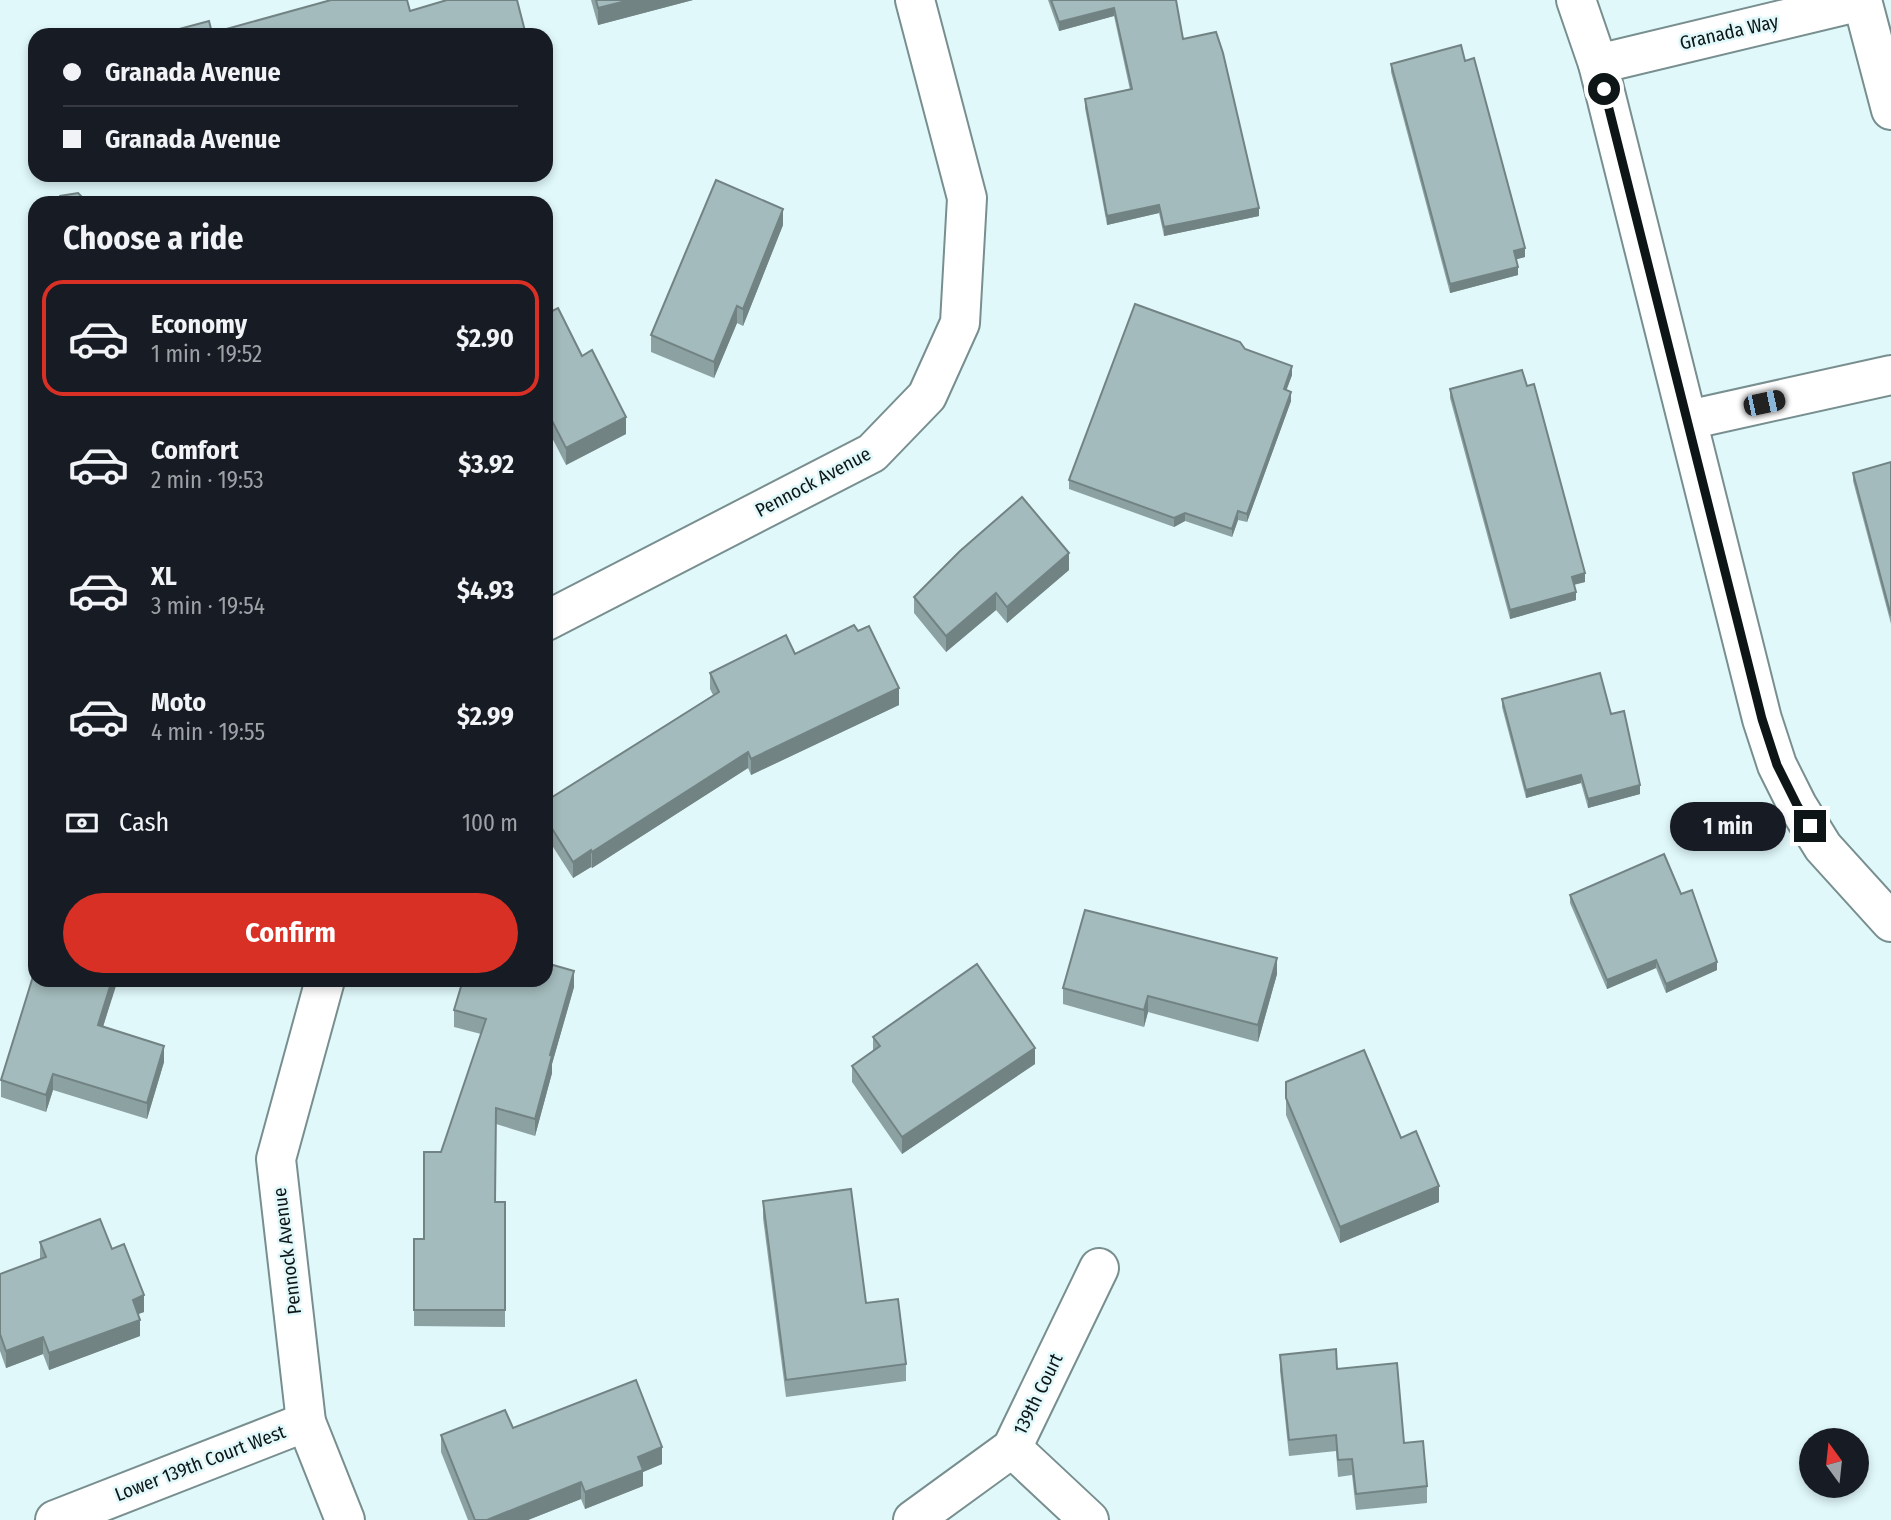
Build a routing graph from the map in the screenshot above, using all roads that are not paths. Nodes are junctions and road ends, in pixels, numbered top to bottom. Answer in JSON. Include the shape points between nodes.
{"nodes":[{"id":1,"x":915,"y":0,"type":"edge"},
{"id":2,"x":1576,"y":0,"type":"edge"},
{"id":3,"x":1862,"y":1,"type":"edge"},
{"id":4,"x":1598,"y":64,"type":"junction"},
{"id":5,"x":1891,"y":110,"type":"edge"},
{"id":6,"x":1891,"y":375,"type":"edge"},
{"id":7,"x":1688,"y":420,"type":"junction"},
{"id":8,"x":553,"y":617,"type":"edge"},
{"id":9,"x":1891,"y":922,"type":"edge"},
{"id":10,"x":323,"y":987,"type":"edge"},
{"id":11,"x":1099,"y":1268,"type":"dead end"},
{"id":12,"x":306,"y":1422,"type":"junction"},
{"id":13,"x":1013,"y":1448,"type":"junction"},
{"id":14,"x":55,"y":1520,"type":"edge"},
{"id":15,"x":345,"y":1520,"type":"edge"},
{"id":16,"x":913,"y":1520,"type":"edge"},
{"id":17,"x":1089,"y":1520,"type":"edge"}],
"edges":[{"from":1,"to":8,"type":"street","name":"Pennock Avenue","via":[[967,198],[960,323],[927,396],[873,453]]},
{"from":2,"to":4,"type":"street"},
{"from":3,"to":4,"type":"street","name":"Granada Way"},
{"from":3,"to":5,"type":"street","name":"Granada Way"},
{"from":4,"to":7,"type":"street"},
{"from":6,"to":7,"type":"street"},
{"from":7,"to":9,"type":"street","via":[[1777,765],[1823,847]]},
{"from":10,"to":12,"type":"street","name":"Pennock Avenue","via":[[276,1159]]},
{"from":11,"to":13,"type":"street","name":"139th Court"},
{"from":12,"to":14,"type":"street","name":"Lower 139th Court West"},
{"from":12,"to":15,"type":"street","name":"Pennock Avenue"},
{"from":13,"to":16,"type":"street","name":"139th Court"},
{"from":13,"to":17,"type":"street"}]}
